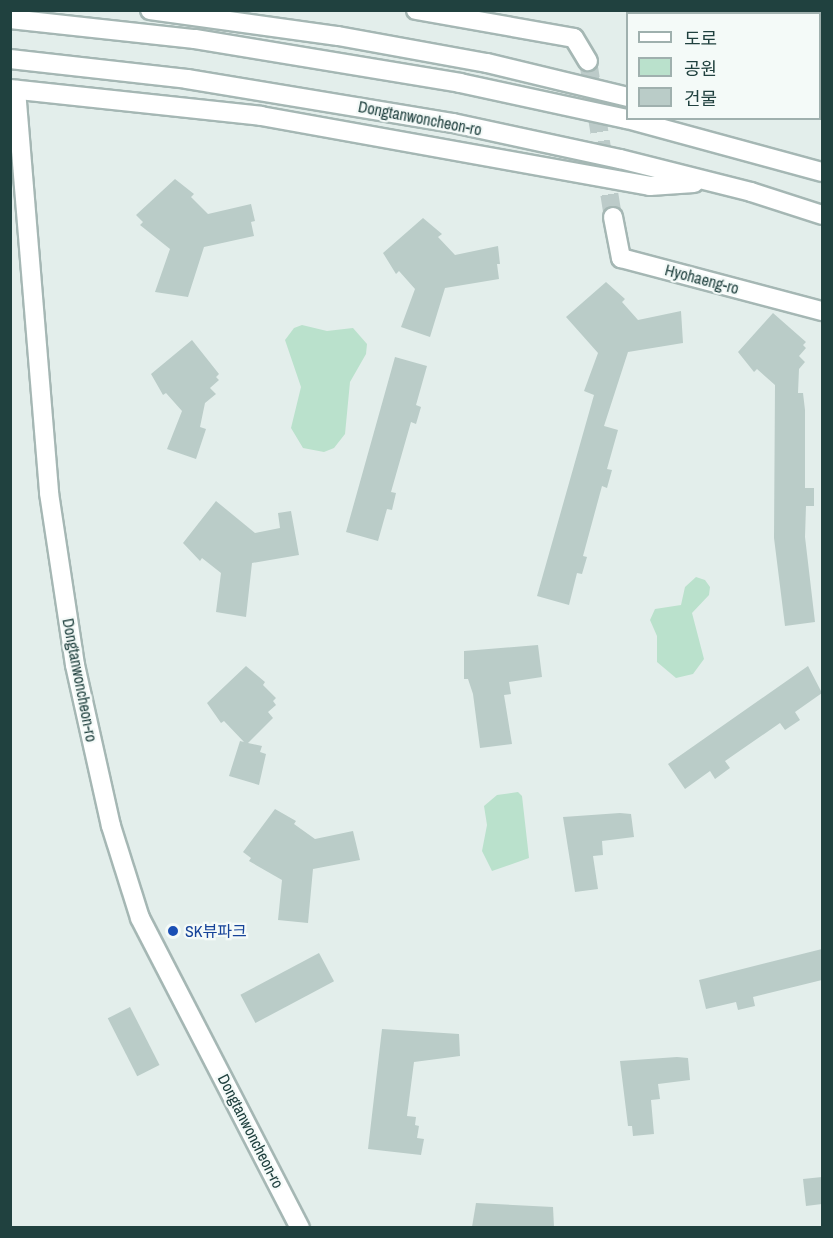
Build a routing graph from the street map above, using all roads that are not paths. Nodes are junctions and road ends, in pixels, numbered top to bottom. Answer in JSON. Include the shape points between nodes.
{"nodes":[{"id":1,"x":150,"y":10,"type":"edge"},
{"id":2,"x":416,"y":10,"type":"edge"},
{"id":3,"x":10,"y":19,"type":"edge"},
{"id":4,"x":10,"y":59,"type":"edge"},
{"id":5,"x":588,"y":61,"type":"tunnel mouth"},
{"id":6,"x":13,"y":89,"type":"edge"},
{"id":7,"x":626,"y":97,"type":"edge"},
{"id":8,"x":626,"y":120,"type":"edge"},
{"id":9,"x":627,"y":120,"type":"edge"},
{"id":10,"x":678,"y":120,"type":"edge"},
{"id":11,"x":717,"y":142,"type":"junction"},
{"id":12,"x":822,"y":172,"type":"edge"},
{"id":13,"x":709,"y":182,"type":"junction"},
{"id":14,"x":822,"y":215,"type":"edge"},
{"id":15,"x":613,"y":218,"type":"tunnel mouth"},
{"id":16,"x":822,"y":311,"type":"edge"},
{"id":17,"x":300,"y":1227,"type":"edge"}],
"edges":[{"from":1,"to":7,"type":"main road","via":[[441,55]]},
{"from":2,"to":5,"type":"main road","via":[[574,38]]},
{"from":3,"to":8,"type":"main road","via":[[308,56],[550,101]]},
{"from":4,"to":13,"type":"main road","name":"Dongtanwoncheon-ro","via":[[278,92],[453,123]]},
{"from":6,"to":13,"type":"main road","via":[[261,116],[650,186]]},
{"from":6,"to":17,"type":"main road","name":"Dongtanwoncheon-ro","via":[[49,493],[75,664],[111,826],[140,918]]},
{"from":9,"to":11,"type":"main road"},
{"from":10,"to":11,"type":"main road"},
{"from":11,"to":12,"type":"main road"},
{"from":13,"to":14,"type":"main road","name":"Dongtanwoncheon-ro"},
{"from":15,"to":16,"type":"main road","name":"Hyohaeng-ro","via":[[621,258]]}]}
